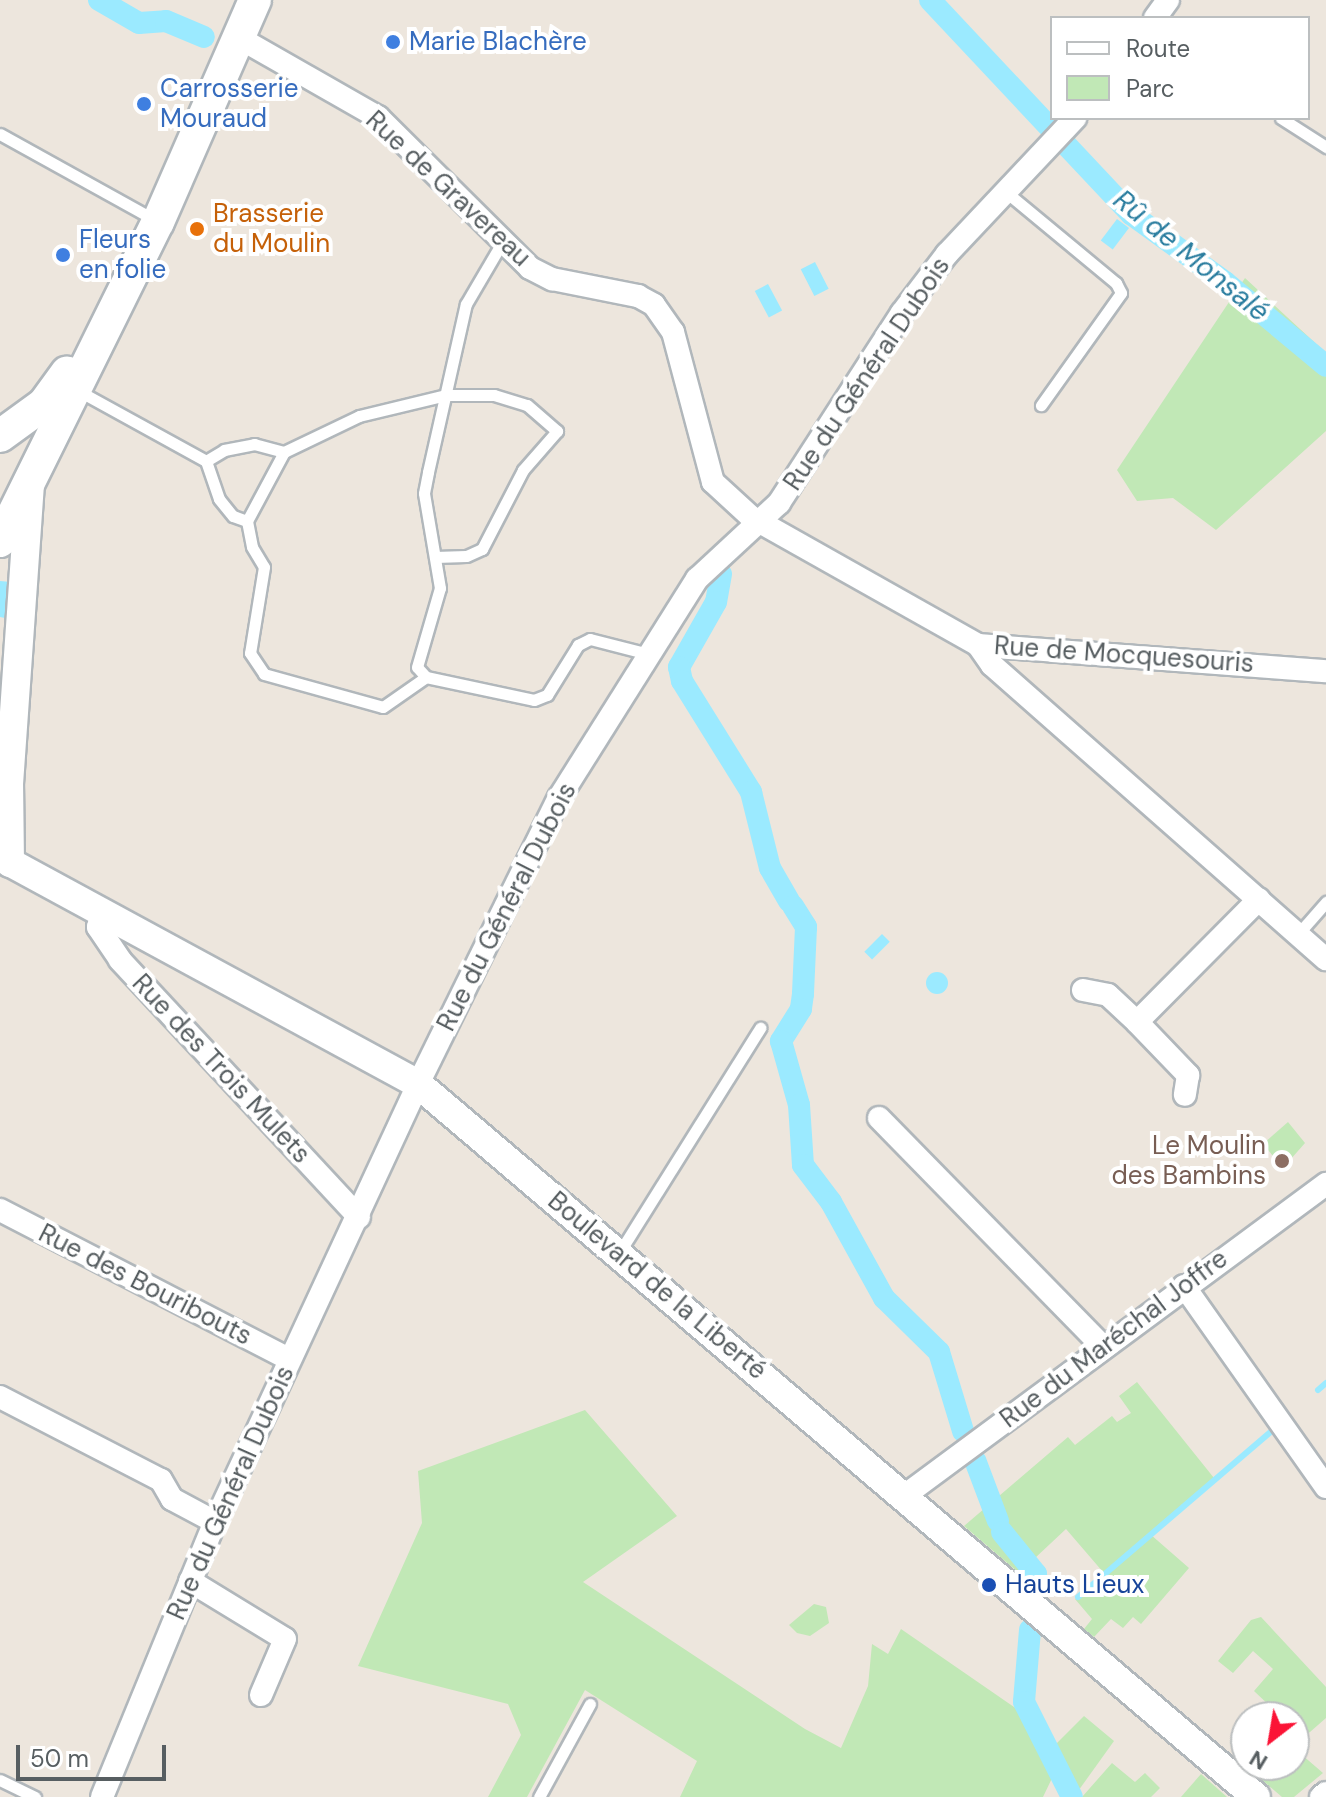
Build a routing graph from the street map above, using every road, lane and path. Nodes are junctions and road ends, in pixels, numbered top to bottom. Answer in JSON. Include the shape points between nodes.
{"nodes":[{"id":1,"x":242,"y":0,"type":"edge"},
{"id":2,"x":255,"y":0,"type":"edge"},
{"id":3,"x":241,"y":39,"type":"junction"},
{"id":4,"x":1073,"y":120,"type":"edge"},
{"id":5,"x":1284,"y":120,"type":"edge"},
{"id":6,"x":0,"y":134,"type":"edge"},
{"id":7,"x":1326,"y":147,"type":"edge"},
{"id":8,"x":1006,"y":192,"type":"junction"},
{"id":9,"x":152,"y":219,"type":"junction"},
{"id":10,"x":503,"y":241,"type":"junction"},
{"id":11,"x":75,"y":388,"type":"junction"},
{"id":12,"x":446,"y":395,"type":"junction"},
{"id":13,"x":1041,"y":405,"type":"dead end"},
{"id":14,"x":0,"y":436,"type":"edge"},
{"id":15,"x":284,"y":452,"type":"junction"},
{"id":16,"x":206,"y":461,"type":"junction"},
{"id":17,"x":15,"y":475,"type":"edge"},
{"id":18,"x":247,"y":521,"type":"junction"},
{"id":19,"x":762,"y":522,"type":"junction"},
{"id":20,"x":0,"y":541,"type":"edge"},
{"id":21,"x":435,"y":557,"type":"junction"},
{"id":22,"x":978,"y":645,"type":"junction"},
{"id":23,"x":649,"y":654,"type":"junction"},
{"id":24,"x":1326,"y":671,"type":"edge"},
{"id":25,"x":426,"y":677,"type":"junction"},
{"id":26,"x":5,"y":860,"type":"edge"},
{"id":27,"x":1259,"y":899,"type":"junction"},
{"id":28,"x":1326,"y":902,"type":"edge"},
{"id":29,"x":103,"y":913,"type":"junction"},
{"id":30,"x":1298,"y":934,"type":"junction"},
{"id":31,"x":1326,"y":959,"type":"edge"},
{"id":32,"x":1083,"y":990,"type":"dead end"},
{"id":33,"x":1137,"y":1022,"type":"junction"},
{"id":34,"x":760,"y":1028,"type":"dead end"},
{"id":35,"x":418,"y":1084,"type":"junction"},
{"id":36,"x":1185,"y":1095,"type":"dead end"},
{"id":37,"x":879,"y":1118,"type":"dead end"},
{"id":38,"x":1326,"y":1184,"type":"edge"},
{"id":39,"x":0,"y":1210,"type":"edge"},
{"id":40,"x":359,"y":1217,"type":"junction"},
{"id":41,"x":619,"y":1253,"type":"junction"},
{"id":42,"x":1184,"y":1286,"type":"junction"},
{"id":43,"x":1103,"y":1347,"type":"junction"},
{"id":44,"x":290,"y":1360,"type":"junction"},
{"id":45,"x":0,"y":1397,"type":"edge"},
{"id":46,"x":1326,"y":1487,"type":"edge"},
{"id":47,"x":904,"y":1496,"type":"junction"},
{"id":48,"x":215,"y":1522,"type":"junction"},
{"id":49,"x":190,"y":1581,"type":"junction"},
{"id":50,"x":261,"y":1695,"type":"dead end"},
{"id":51,"x":590,"y":1704,"type":"dead end"},
{"id":52,"x":0,"y":1780,"type":"edge"},
{"id":53,"x":1326,"y":1793,"type":"edge"},
{"id":54,"x":35,"y":1797,"type":"edge"},
{"id":55,"x":102,"y":1797,"type":"edge"},
{"id":56,"x":539,"y":1797,"type":"edge"},
{"id":57,"x":1256,"y":1797,"type":"edge"},
{"id":58,"x":1321,"y":1797,"type":"edge"}],
"edges":[{"from":1,"to":9,"type":"main road"},
{"from":2,"to":3,"type":"main road"},
{"from":3,"to":9,"type":"main road"},
{"from":3,"to":10,"type":"street","name":"Rue de Gravereau","via":[[378,117]]},
{"from":4,"to":8,"type":"street","name":"Rue du Général Dubois"},
{"from":5,"to":7,"type":"lane"},
{"from":6,"to":9,"type":"lane"},
{"from":8,"to":13,"type":"lane","via":[[1116,283],[1121,293]]},
{"from":8,"to":19,"type":"street","name":"Rue du Général Dubois","via":[[902,313]]},
{"from":9,"to":11,"type":"main road"},
{"from":9,"to":14,"type":"main road","via":[[54,393]]},
{"from":10,"to":12,"type":"lane","via":[[466,304]]},
{"from":10,"to":19,"type":"street","name":"Rue de Gravereau","via":[[541,275],[638,296],[654,305],[673,332],[713,482],[738,509]]},
{"from":11,"to":16,"type":"lane"},
{"from":11,"to":17,"type":"main road"},
{"from":12,"to":15,"type":"lane","via":[[359,416]]},
{"from":12,"to":21,"type":"lane","via":[[424,493]]},
{"from":12,"to":21,"type":"lane","via":[[494,395],[527,405],[557,431],[523,470],[482,549],[466,556]]},
{"from":15,"to":16,"type":"lane","via":[[254,444],[224,450]]},
{"from":15,"to":18,"type":"lane"},
{"from":16,"to":18,"type":"lane","via":[[219,499],[233,516]]},
{"from":17,"to":20,"type":"main road"},
{"from":17,"to":26,"type":"street"},
{"from":18,"to":25,"type":"lane","via":[[252,547],[264,567],[250,653],[264,674],[383,707]]},
{"from":19,"to":22,"type":"street","name":"Rue de Mocquesouris"},
{"from":19,"to":23,"type":"street","name":"Rue du Général Dubois","via":[[697,579]]},
{"from":21,"to":25,"type":"lane","via":[[440,588],[417,667]]},
{"from":22,"to":24,"type":"street","name":"Rue de Mocquesouris"},
{"from":22,"to":27,"type":"street","via":[[992,665]]},
{"from":23,"to":25,"type":"lane","via":[[590,639],[578,645],[547,695],[534,700]]},
{"from":23,"to":35,"type":"street","name":"Rue du Général Dubois","via":[[559,798]]},
{"from":26,"to":29,"type":"street","name":"Boulevard de la Liberté"},
{"from":27,"to":30,"type":"street"},
{"from":27,"to":33,"type":"street"},
{"from":28,"to":30,"type":"lane"},
{"from":29,"to":35,"type":"street","name":"Boulevard de la Liberté"},
{"from":29,"to":40,"type":"street","name":"Rue des Trois Mulets","via":[[98,927],[120,960]]},
{"from":30,"to":31,"type":"street"},
{"from":32,"to":33,"type":"street","via":[[1108,995]]},
{"from":33,"to":36,"type":"street","via":[[1188,1075]]},
{"from":34,"to":41,"type":"lane"},
{"from":35,"to":40,"type":"street","name":"Rue du Général Dubois"},
{"from":35,"to":41,"type":"street","name":"Boulevard de la Liberté"},
{"from":37,"to":43,"type":"street"},
{"from":38,"to":42,"type":"street","name":"Rue du Maréchal Joffre"},
{"from":39,"to":44,"type":"street","name":"Rue des Bouribouts"},
{"from":40,"to":44,"type":"street","name":"Rue du Général Dubois"},
{"from":41,"to":47,"type":"street","name":"Boulevard de la Liberté"},
{"from":42,"to":43,"type":"street","name":"Rue du Maréchal Joffre"},
{"from":42,"to":46,"type":"street"},
{"from":43,"to":47,"type":"street","name":"Rue du Maréchal Joffre"},
{"from":44,"to":48,"type":"street","name":"Rue du Général Dubois"},
{"from":45,"to":48,"type":"street","via":[[161,1480],[172,1499]]},
{"from":47,"to":57,"type":"street","name":"Boulevard de la Liberté"},
{"from":48,"to":49,"type":"street","name":"Rue du Général Dubois"},
{"from":49,"to":50,"type":"street","via":[[285,1639]]},
{"from":49,"to":55,"type":"street","name":"Rue du Général Dubois"},
{"from":51,"to":56,"type":"lane"},
{"from":52,"to":54,"type":"lane"},
{"from":53,"to":58,"type":"street"}]}
